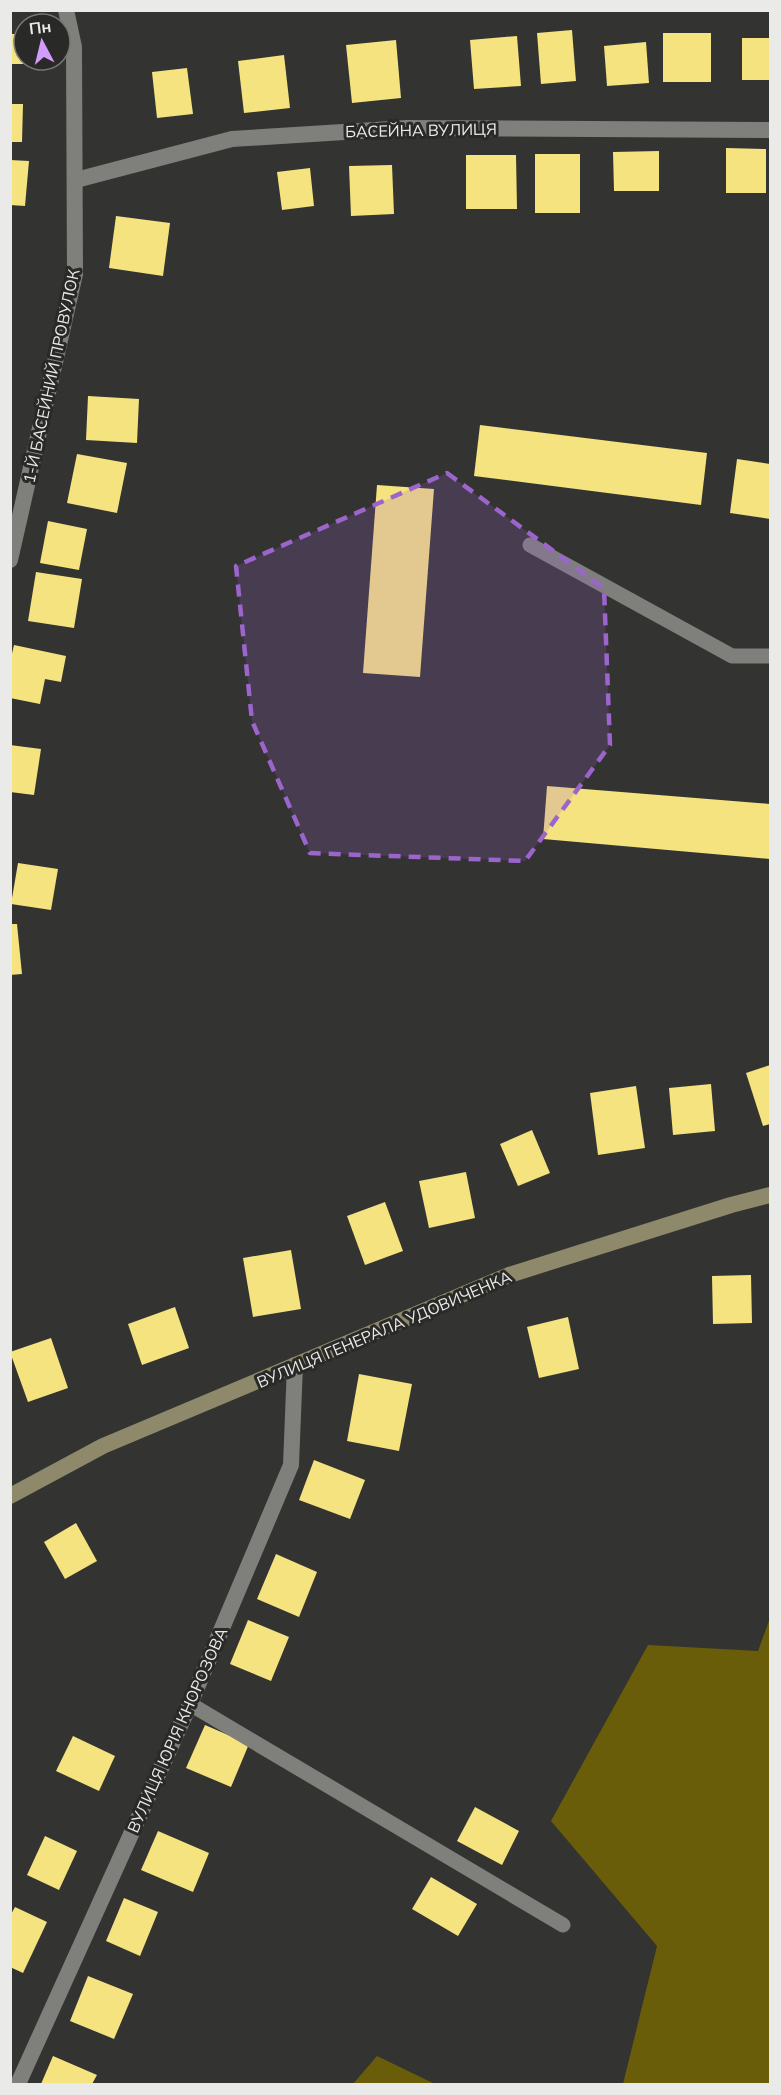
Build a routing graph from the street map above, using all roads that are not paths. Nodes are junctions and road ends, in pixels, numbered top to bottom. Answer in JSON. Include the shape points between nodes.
{"nodes":[{"id":1,"x":66,"y":10,"type":"edge"},
{"id":2,"x":771,"y":130,"type":"edge"},
{"id":3,"x":76,"y":180,"type":"junction"},
{"id":4,"x":530,"y":545,"type":"dead end"},
{"id":5,"x":10,"y":560,"type":"edge"},
{"id":6,"x":771,"y":656,"type":"edge"},
{"id":7,"x":771,"y":1195,"type":"edge"},
{"id":8,"x":295,"y":1365,"type":"junction"},
{"id":9,"x":10,"y":1496,"type":"edge"},
{"id":10,"x":190,"y":1704,"type":"junction"},
{"id":11,"x":563,"y":1925,"type":"dead end"},
{"id":12,"x":18,"y":2085,"type":"edge"}],
"edges":[{"from":1,"to":3,"type":"street","name":"1-Й БАСЕЙНИЙ ПРОВУЛОК","via":[[74,47]]},
{"from":2,"to":3,"type":"street","name":"БАСЕЙНА ВУЛИЦЯ","via":[[407,128],[232,139]]},
{"from":3,"to":5,"type":"street","name":"1-Й БАСЕЙНИЙ ПРОВУЛОК","via":[[75,274]]},
{"from":4,"to":6,"type":"lane","via":[[732,656]]},
{"from":7,"to":8,"type":"main road","name":"ВУЛИЦЯ ГЕНЕРАЛА УДОВИЧЕНКА","via":[[509,1275]]},
{"from":8,"to":9,"type":"main road","name":"ВУЛИЦЯ ГЕНЕРАЛА УДОВИЧЕНКА","via":[[103,1446]]},
{"from":8,"to":10,"type":"street","name":"ВУЛИЦЯ ЮРІЯ КНОРОЗОВА","via":[[291,1465]]},
{"from":10,"to":11,"type":"lane"},
{"from":10,"to":12,"type":"street","name":"ВУЛИЦЯ ЮРІЯ КНОРОЗОВА"}]}
